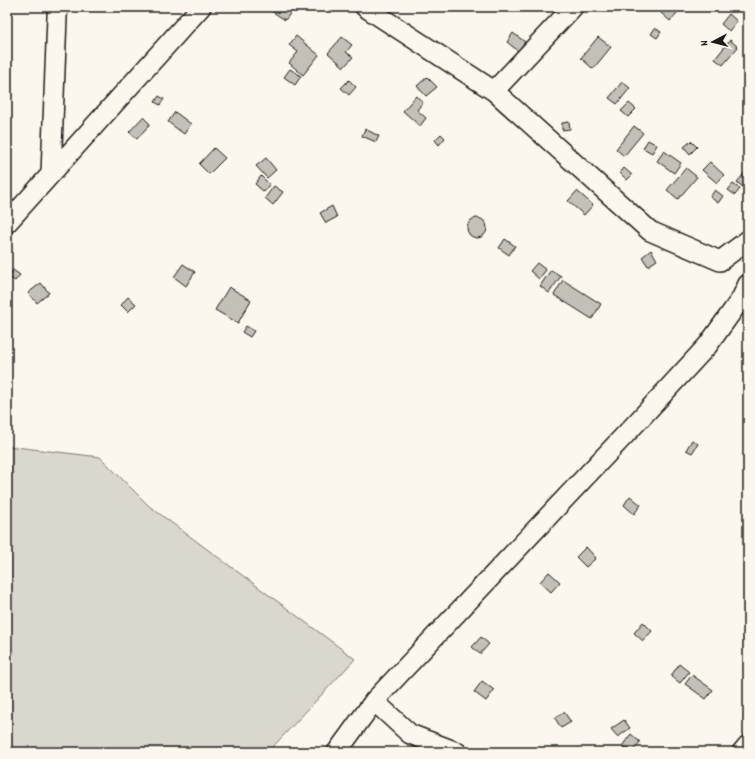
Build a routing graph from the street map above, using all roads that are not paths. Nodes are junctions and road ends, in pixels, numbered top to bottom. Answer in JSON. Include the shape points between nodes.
{"nodes":[{"id":1,"x":58,"y":7,"type":"edge"},
{"id":2,"x":201,"y":7,"type":"edge"},
{"id":3,"x":365,"y":7,"type":"edge"},
{"id":4,"x":573,"y":7,"type":"edge"},
{"id":5,"x":494,"y":91,"type":"junction"},
{"id":6,"x":51,"y":174,"type":"junction"},
{"id":7,"x":7,"y":223,"type":"edge"},
{"id":8,"x":748,"y":240,"type":"edge"},
{"id":9,"x":746,"y":296,"type":"edge"},
{"id":10,"x":374,"y":701,"type":"junction"},
{"id":11,"x":748,"y":745,"type":"edge"},
{"id":12,"x":337,"y":752,"type":"edge"},
{"id":13,"x":457,"y":752,"type":"edge"},
{"id":14,"x":742,"y":752,"type":"edge"}],
"edges":[{"from":1,"to":6,"type":"street"},
{"from":2,"to":6,"type":"street"},
{"from":3,"to":5,"type":"street"},
{"from":4,"to":5,"type":"street"},
{"from":5,"to":8,"type":"street","via":[[650,231],[720,261]]},
{"from":6,"to":7,"type":"street"},
{"from":9,"to":10,"type":"street","via":[[703,350]]},
{"from":10,"to":12,"type":"street"},
{"from":10,"to":13,"type":"street","via":[[410,734]]},
{"from":11,"to":14,"type":"street"}]}
